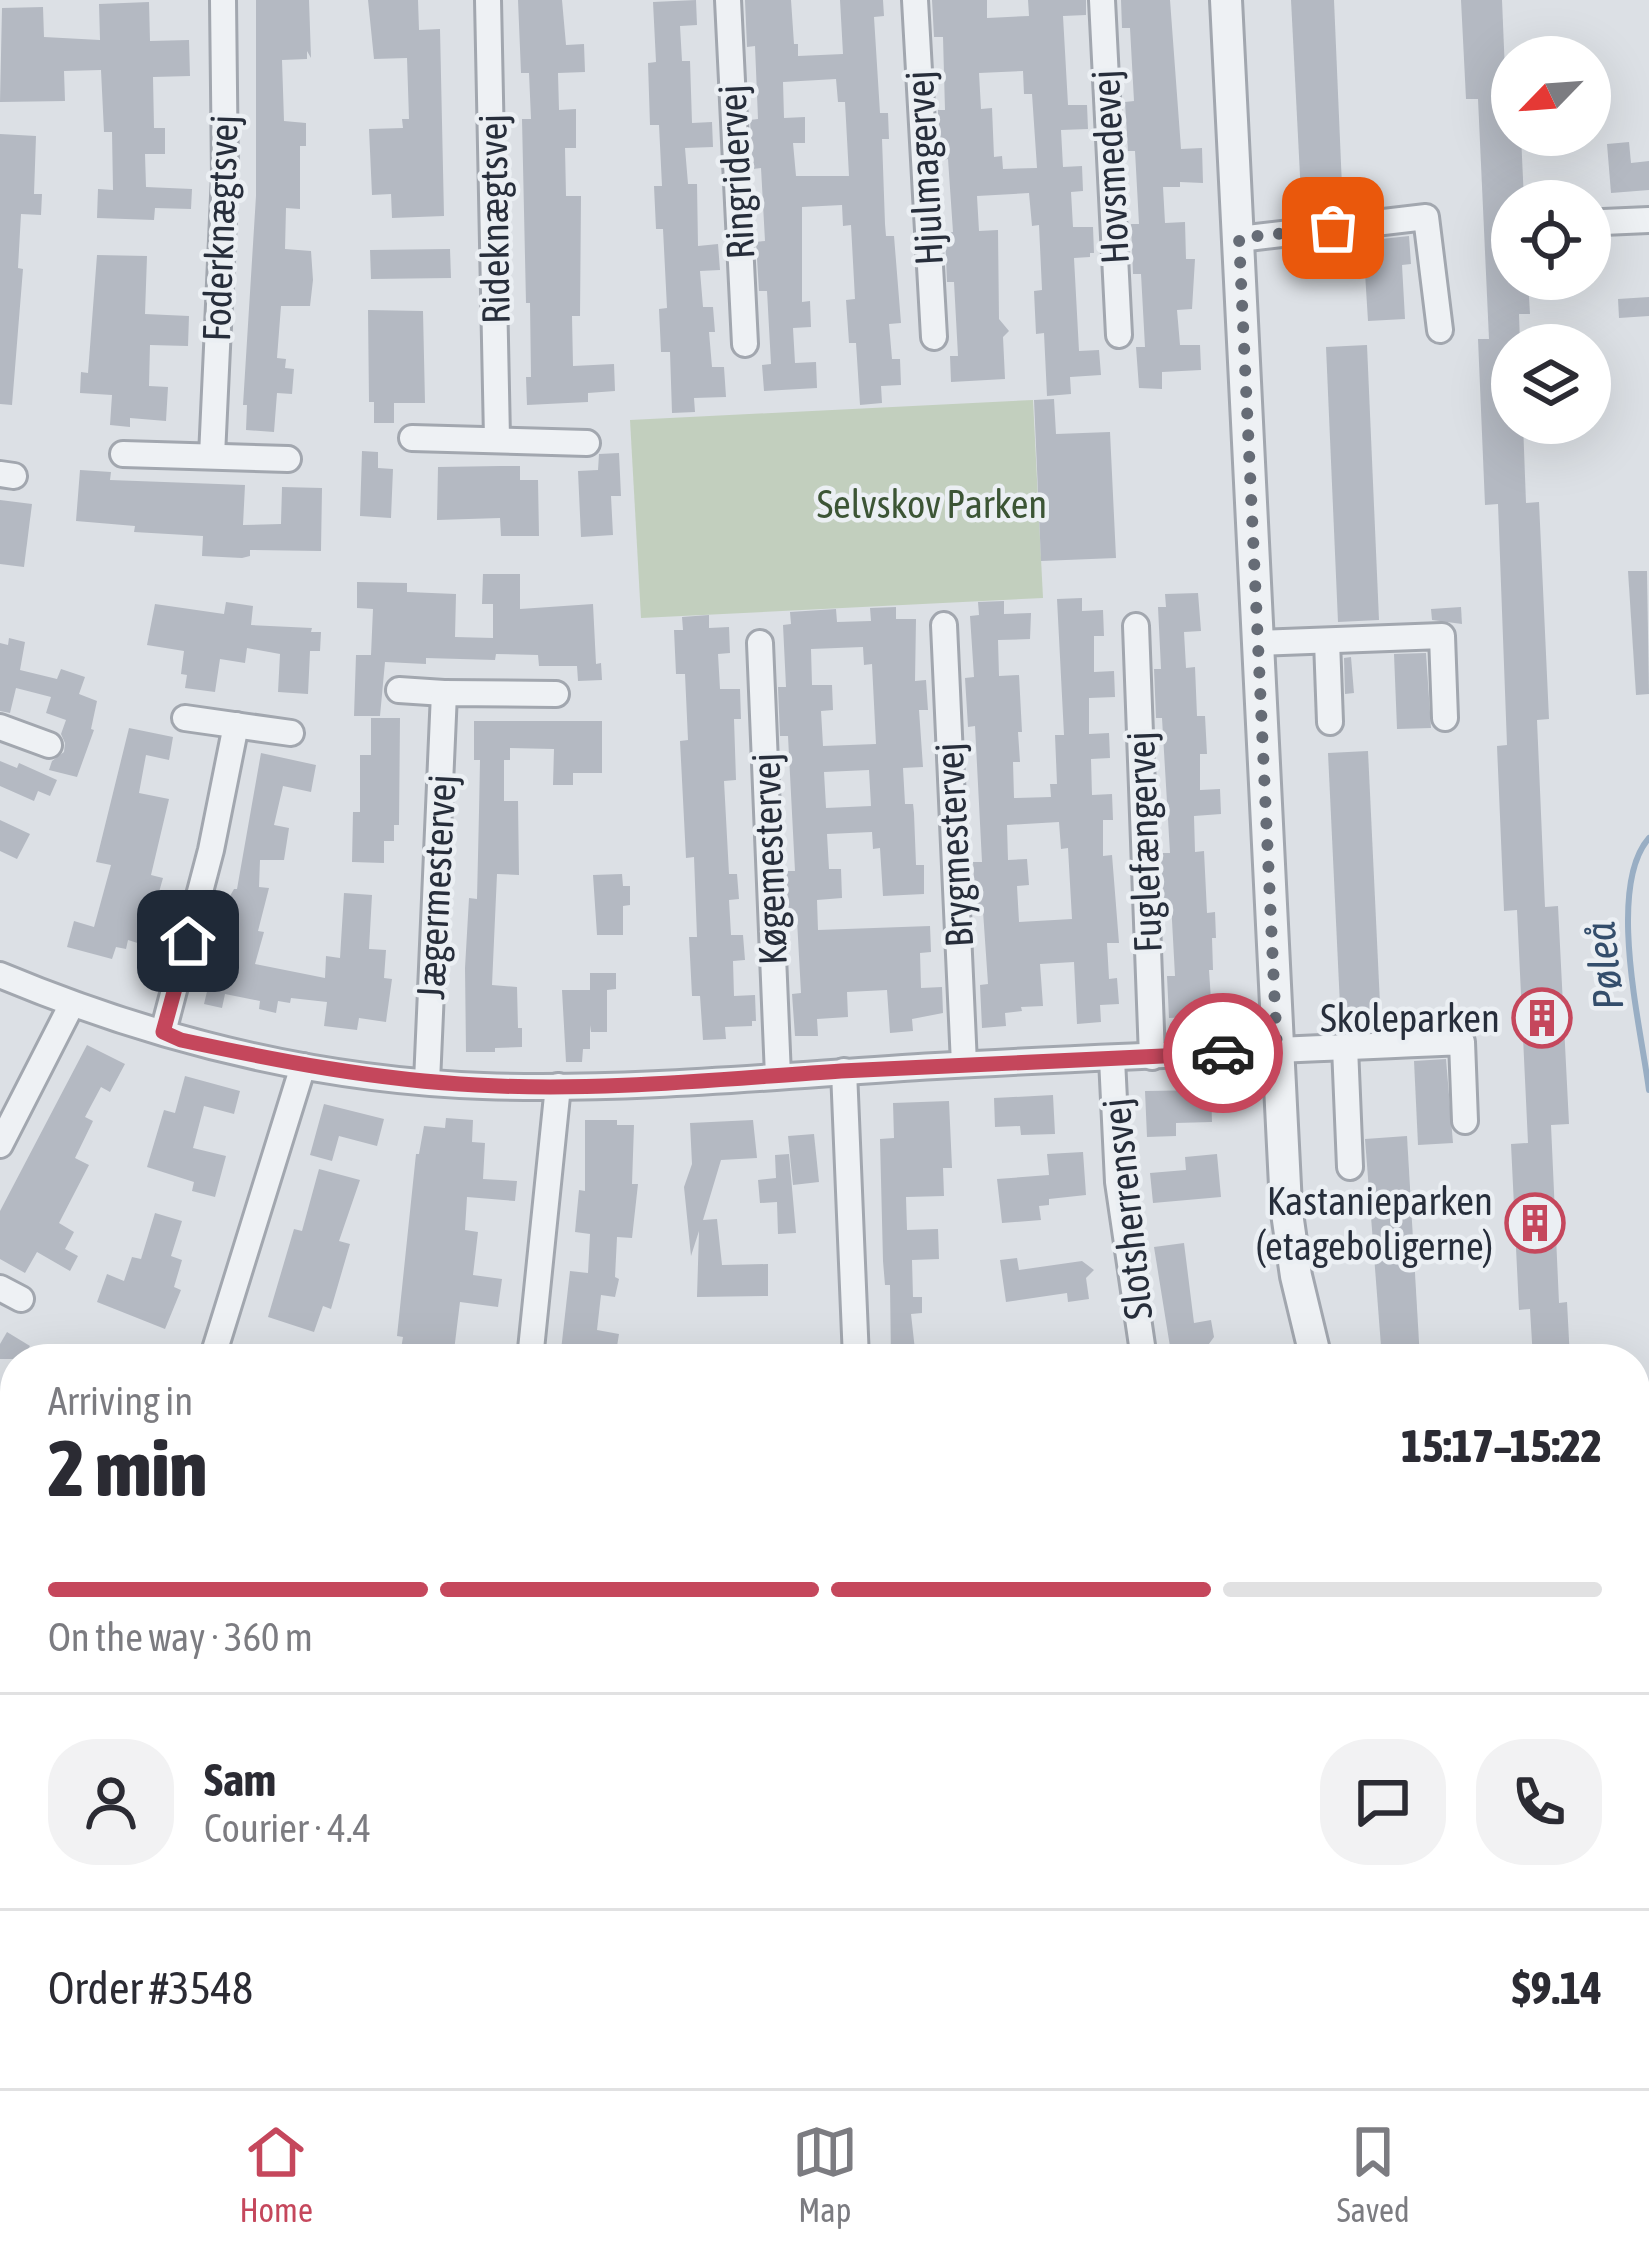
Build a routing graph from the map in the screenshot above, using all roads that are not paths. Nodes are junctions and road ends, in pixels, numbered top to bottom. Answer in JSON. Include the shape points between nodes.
{"nodes":[{"id":1,"x":223,"y":0,"type":"edge"},
{"id":2,"x":488,"y":0,"type":"edge"},
{"id":3,"x":728,"y":0,"type":"edge"},
{"id":4,"x":915,"y":0,"type":"edge"},
{"id":5,"x":1102,"y":0,"type":"edge"},
{"id":6,"x":1226,"y":0,"type":"edge"},
{"id":7,"x":1649,"y":220,"type":"edge"},
{"id":8,"x":1611,"y":222,"type":"edge"},
{"id":9,"x":1239,"y":238,"type":"junction"},
{"id":10,"x":1440,"y":330,"type":"dead end"},
{"id":11,"x":1119,"y":335,"type":"dead end"},
{"id":12,"x":934,"y":337,"type":"dead end"},
{"id":13,"x":745,"y":344,"type":"dead end"},
{"id":14,"x":412,"y":438,"type":"dead end"},
{"id":15,"x":497,"y":438,"type":"junction"},
{"id":16,"x":587,"y":443,"type":"dead end"},
{"id":17,"x":123,"y":454,"type":"dead end"},
{"id":18,"x":212,"y":456,"type":"junction"},
{"id":19,"x":288,"y":459,"type":"dead end"},
{"id":20,"x":944,"y":625,"type":"dead end"},
{"id":21,"x":1136,"y":626,"type":"dead end"},
{"id":22,"x":1327,"y":640,"type":"junction"},
{"id":23,"x":760,"y":643,"type":"dead end"},
{"id":24,"x":1258,"y":643,"type":"junction"},
{"id":25,"x":399,"y":691,"type":"dead end"},
{"id":26,"x":444,"y":692,"type":"junction"},
{"id":27,"x":556,"y":694,"type":"dead end"},
{"id":28,"x":185,"y":718,"type":"dead end"},
{"id":29,"x":1445,"y":718,"type":"dead end"},
{"id":30,"x":1330,"y":722,"type":"dead end"},
{"id":31,"x":236,"y":725,"type":"junction"},
{"id":32,"x":0,"y":727,"type":"edge"},
{"id":33,"x":291,"y":733,"type":"dead end"},
{"id":34,"x":49,"y":745,"type":"dead end"},
{"id":35,"x":0,"y":974,"type":"edge"},
{"id":36,"x":72,"y":1004,"type":"junction"},
{"id":37,"x":163,"y":1032,"type":"junction"},
{"id":38,"x":1345,"y":1047,"type":"junction"},
{"id":39,"x":1277,"y":1050,"type":"junction"},
{"id":40,"x":1152,"y":1057,"type":"junction"},
{"id":41,"x":1112,"y":1059,"type":"junction"},
{"id":42,"x":964,"y":1064,"type":"junction"},
{"id":43,"x":303,"y":1066,"type":"junction"},
{"id":44,"x":844,"y":1071,"type":"junction"},
{"id":45,"x":778,"y":1076,"type":"junction"},
{"id":46,"x":427,"y":1082,"type":"junction"},
{"id":47,"x":558,"y":1086,"type":"junction"},
{"id":48,"x":1466,"y":1121,"type":"dead end"},
{"id":49,"x":0,"y":1145,"type":"edge"},
{"id":50,"x":1350,"y":1167,"type":"dead end"},
{"id":51,"x":217,"y":1344,"type":"edge"},
{"id":52,"x":532,"y":1344,"type":"edge"},
{"id":53,"x":855,"y":1344,"type":"edge"},
{"id":54,"x":1142,"y":1344,"type":"edge"},
{"id":55,"x":1313,"y":1344,"type":"edge"}],
"edges":[{"from":1,"to":18,"type":"street","name":"Foderknægtsvej","via":[[225,175]]},
{"from":2,"to":15,"type":"street","name":"Rideknægtsvej"},
{"from":3,"to":13,"type":"street","name":"Ringridervej"},
{"from":4,"to":12,"type":"street","name":"Hjulmagervej"},
{"from":5,"to":11,"type":"street","name":"Hovsmedevej"},
{"from":6,"to":9,"type":"street"},
{"from":7,"to":8,"type":"street"},
{"from":9,"to":10,"type":"street","via":[[1426,217]]},
{"from":9,"to":24,"type":"street"},
{"from":14,"to":15,"type":"street"},
{"from":15,"to":16,"type":"street"},
{"from":17,"to":18,"type":"street"},
{"from":18,"to":19,"type":"street"},
{"from":20,"to":42,"type":"street","name":"Brygmestervej"},
{"from":21,"to":40,"type":"street","name":"Fuglefængervej"},
{"from":22,"to":24,"type":"street"},
{"from":22,"to":29,"type":"street","via":[[1442,636]]},
{"from":22,"to":30,"type":"street"},
{"from":23,"to":45,"type":"street","name":"Køgemestervej"},
{"from":24,"to":39,"type":"street"},
{"from":25,"to":26,"type":"street"},
{"from":26,"to":27,"type":"street"},
{"from":26,"to":46,"type":"street","name":"Jægermestervej"},
{"from":28,"to":31,"type":"street"},
{"from":31,"to":33,"type":"street"},
{"from":31,"to":37,"type":"street"},
{"from":32,"to":34,"type":"street"},
{"from":35,"to":36,"type":"street"},
{"from":36,"to":37,"type":"street"},
{"from":36,"to":49,"type":"street"},
{"from":37,"to":43,"type":"street"},
{"from":38,"to":39,"type":"street"},
{"from":38,"to":48,"type":"street","via":[[1462,1042]]},
{"from":38,"to":50,"type":"street"},
{"from":39,"to":40,"type":"street"},
{"from":39,"to":55,"type":"street","via":[[1286,1206]]},
{"from":40,"to":41,"type":"street"},
{"from":41,"to":42,"type":"street"},
{"from":41,"to":54,"type":"street","name":"Slotsherrensvej","via":[[1118,1182]]},
{"from":42,"to":44,"type":"street"},
{"from":43,"to":46,"type":"street"},
{"from":43,"to":51,"type":"street"},
{"from":44,"to":45,"type":"street"},
{"from":44,"to":53,"type":"street"},
{"from":45,"to":47,"type":"street"},
{"from":46,"to":47,"type":"street"},
{"from":47,"to":52,"type":"street"}]}
